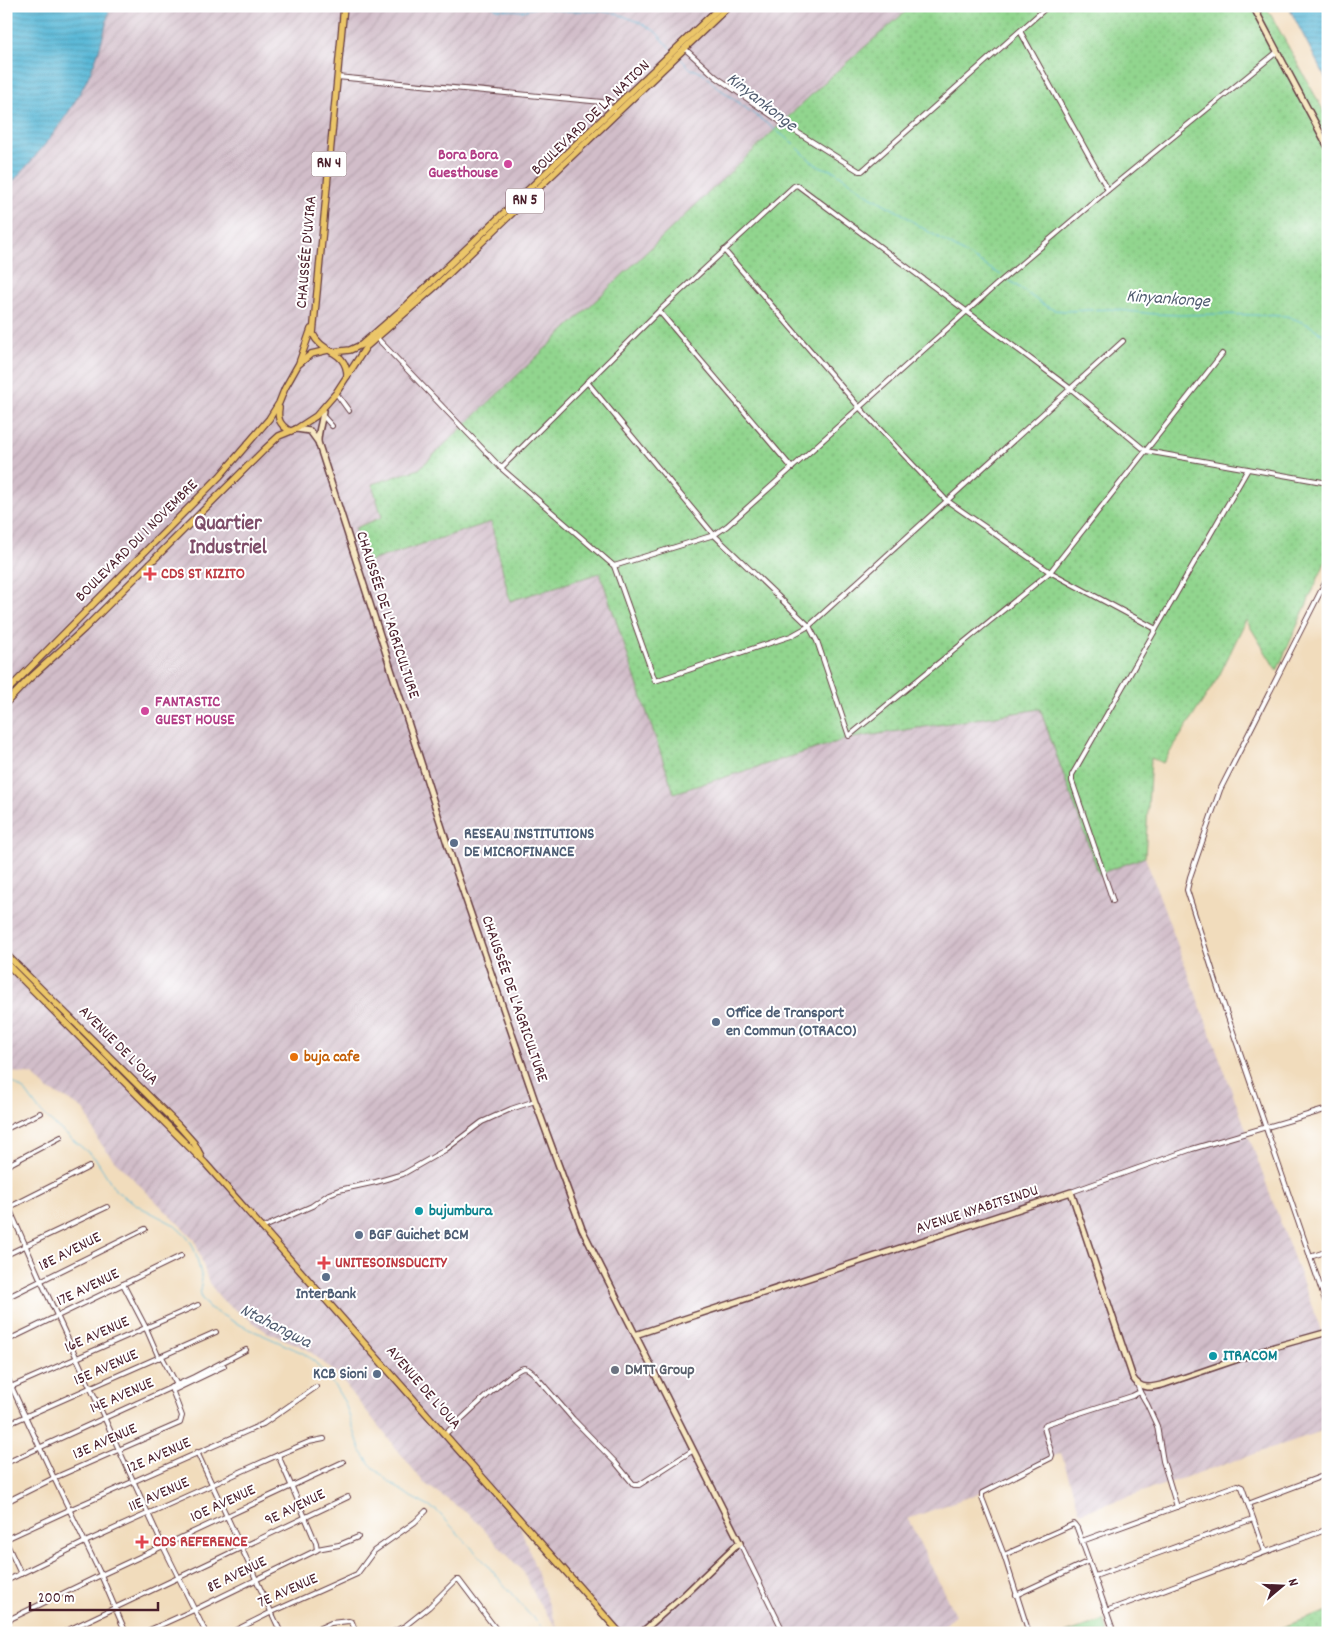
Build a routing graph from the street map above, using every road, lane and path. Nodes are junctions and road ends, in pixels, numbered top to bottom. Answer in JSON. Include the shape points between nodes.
{"nodes":[{"id":1,"x":344,"y":6,"type":"edge"},
{"id":2,"x":721,"y":6,"type":"edge"},
{"id":3,"x":729,"y":6,"type":"edge"},
{"id":4,"x":1048,"y":6,"type":"edge"},
{"id":5,"x":1253,"y":6,"type":"edge"},
{"id":6,"x":1020,"y":31,"type":"junction"},
{"id":7,"x":681,"y":49,"type":"junction"},
{"id":8,"x":1277,"y":52,"type":"junction"},
{"id":9,"x":337,"y":77,"type":"junction"},
{"id":10,"x":615,"y":110,"type":"junction"},
{"id":11,"x":1328,"y":147,"type":"edge"},
{"id":12,"x":1108,"y":190,"type":"junction"},
{"id":13,"x":724,"y":250,"type":"junction"},
{"id":14,"x":659,"y":311,"type":"junction"},
{"id":15,"x":966,"y":312,"type":"junction"},
{"id":16,"x":314,"y":322,"type":"junction"},
{"id":17,"x":373,"y":339,"type":"junction"},
{"id":18,"x":1123,"y":341,"type":"dead end"},
{"id":19,"x":330,"y":351,"type":"junction"},
{"id":20,"x":1222,"y":354,"type":"dead end"},
{"id":21,"x":298,"y":365,"type":"junction"},
{"id":22,"x":347,"y":376,"type":"junction"},
{"id":23,"x":587,"y":382,"type":"junction"},
{"id":24,"x":1071,"y":389,"type":"junction"},
{"id":25,"x":336,"y":393,"type":"junction"},
{"id":26,"x":279,"y":403,"type":"junction"},
{"id":27,"x":859,"y":407,"type":"junction"},
{"id":28,"x":323,"y":409,"type":"junction"},
{"id":29,"x":350,"y":411,"type":"dead end"},
{"id":30,"x":323,"y":416,"type":"junction"},
{"id":31,"x":332,"y":426,"type":"dead end"},
{"id":32,"x":293,"y":430,"type":"junction"},
{"id":33,"x":318,"y":442,"type":"junction"},
{"id":34,"x":1146,"y":451,"type":"junction"},
{"id":35,"x":501,"y":468,"type":"junction"},
{"id":36,"x":792,"y":468,"type":"junction"},
{"id":37,"x":1248,"y":469,"type":"junction"},
{"id":38,"x":1328,"y":482,"type":"edge"},
{"id":39,"x":946,"y":500,"type":"junction"},
{"id":40,"x":714,"y":534,"type":"junction"},
{"id":41,"x":148,"y":549,"type":"junction"},
{"id":42,"x":156,"y":557,"type":"junction"},
{"id":43,"x":614,"y":566,"type":"junction"},
{"id":44,"x":1050,"y":572,"type":"junction"},
{"id":45,"x":1328,"y":577,"type":"edge"},
{"id":46,"x":809,"y":626,"type":"junction"},
{"id":47,"x":1156,"y":629,"type":"junction"},
{"id":48,"x":6,"y":692,"type":"edge"},
{"id":49,"x":6,"y":703,"type":"edge"},
{"id":50,"x":1113,"y":901,"type":"dead end"},
{"id":51,"x":6,"y":954,"type":"edge"},
{"id":52,"x":6,"y":964,"type":"edge"},
{"id":53,"x":535,"y":1101,"type":"junction"},
{"id":54,"x":1328,"y":1109,"type":"edge"},
{"id":55,"x":40,"y":1113,"type":"dead end"},
{"id":56,"x":176,"y":1128,"type":"junction"},
{"id":57,"x":1266,"y":1128,"type":"junction"},
{"id":58,"x":6,"y":1129,"type":"edge"},
{"id":59,"x":61,"y":1136,"type":"dead end"},
{"id":60,"x":6,"y":1166,"type":"edge"},
{"id":61,"x":89,"y":1167,"type":"dead end"},
{"id":62,"x":1071,"y":1192,"type":"junction"},
{"id":63,"x":6,"y":1201,"type":"edge"},
{"id":64,"x":107,"y":1207,"type":"dead end"},
{"id":65,"x":8,"y":1209,"type":"edge"},
{"id":66,"x":262,"y":1228,"type":"junction"},
{"id":67,"x":145,"y":1229,"type":"dead end"},
{"id":68,"x":25,"y":1246,"type":"junction"},
{"id":69,"x":1328,"y":1251,"type":"edge"},
{"id":70,"x":6,"y":1255,"type":"edge"},
{"id":71,"x":181,"y":1256,"type":"dead end"},
{"id":72,"x":1310,"y":1257,"type":"junction"},
{"id":73,"x":40,"y":1281,"type":"junction"},
{"id":74,"x":123,"y":1284,"type":"junction"},
{"id":75,"x":6,"y":1298,"type":"edge"},
{"id":76,"x":198,"y":1305,"type":"dead end"},
{"id":77,"x":1328,"y":1309,"type":"edge"},
{"id":78,"x":57,"y":1317,"type":"junction"},
{"id":79,"x":146,"y":1328,"type":"junction"},
{"id":80,"x":216,"y":1332,"type":"dead end"},
{"id":81,"x":1328,"y":1332,"type":"edge"},
{"id":82,"x":634,"y":1335,"type":"junction"},
{"id":83,"x":6,"y":1341,"type":"edge"},
{"id":84,"x":246,"y":1350,"type":"dead end"},
{"id":85,"x":76,"y":1358,"type":"junction"},
{"id":86,"x":160,"y":1358,"type":"junction"},
{"id":87,"x":224,"y":1366,"type":"dead end"},
{"id":88,"x":6,"y":1375,"type":"edge"},
{"id":89,"x":177,"y":1384,"type":"junction"},
{"id":90,"x":1137,"y":1384,"type":"junction"},
{"id":91,"x":12,"y":1387,"type":"junction"},
{"id":92,"x":316,"y":1387,"type":"dead end"},
{"id":93,"x":90,"y":1388,"type":"junction"},
{"id":94,"x":6,"y":1389,"type":"edge"},
{"id":95,"x":171,"y":1389,"type":"junction"},
{"id":96,"x":1140,"y":1392,"type":"junction"},
{"id":97,"x":25,"y":1417,"type":"junction"},
{"id":98,"x":104,"y":1417,"type":"junction"},
{"id":99,"x":6,"y":1425,"type":"edge"},
{"id":100,"x":445,"y":1434,"type":"junction"},
{"id":101,"x":324,"y":1439,"type":"dead end"},
{"id":102,"x":39,"y":1448,"type":"junction"},
{"id":103,"x":118,"y":1449,"type":"junction"},
{"id":104,"x":692,"y":1451,"type":"junction"},
{"id":105,"x":197,"y":1452,"type":"junction"},
{"id":106,"x":278,"y":1455,"type":"junction"},
{"id":107,"x":343,"y":1462,"type":"dead end"},
{"id":108,"x":6,"y":1463,"type":"edge"},
{"id":109,"x":1328,"y":1474,"type":"edge"},
{"id":110,"x":54,"y":1478,"type":"junction"},
{"id":111,"x":134,"y":1481,"type":"junction"},
{"id":112,"x":212,"y":1485,"type":"junction"},
{"id":113,"x":292,"y":1486,"type":"junction"},
{"id":114,"x":348,"y":1497,"type":"dead end"},
{"id":115,"x":6,"y":1502,"type":"edge"},
{"id":116,"x":1248,"y":1504,"type":"junction"},
{"id":117,"x":1177,"y":1507,"type":"junction"},
{"id":118,"x":69,"y":1510,"type":"junction"},
{"id":119,"x":426,"y":1511,"type":"dead end"},
{"id":120,"x":148,"y":1513,"type":"junction"},
{"id":121,"x":228,"y":1517,"type":"junction"},
{"id":122,"x":305,"y":1517,"type":"junction"},
{"id":123,"x":1253,"y":1519,"type":"junction"},
{"id":124,"x":1328,"y":1529,"type":"edge"},
{"id":125,"x":358,"y":1536,"type":"dead end"},
{"id":126,"x":6,"y":1541,"type":"edge"},
{"id":127,"x":1082,"y":1541,"type":"junction"},
{"id":128,"x":85,"y":1542,"type":"junction"},
{"id":129,"x":740,"y":1543,"type":"junction"},
{"id":130,"x":163,"y":1546,"type":"junction"},
{"id":131,"x":242,"y":1547,"type":"junction"},
{"id":132,"x":316,"y":1550,"type":"junction"},
{"id":133,"x":1265,"y":1552,"type":"junction"},
{"id":134,"x":1004,"y":1555,"type":"junction"},
{"id":135,"x":1089,"y":1561,"type":"junction"},
{"id":136,"x":21,"y":1574,"type":"junction"},
{"id":137,"x":101,"y":1575,"type":"junction"},
{"id":138,"x":1095,"y":1576,"type":"junction"},
{"id":139,"x":179,"y":1577,"type":"junction"},
{"id":140,"x":257,"y":1580,"type":"junction"},
{"id":141,"x":6,"y":1581,"type":"edge"},
{"id":142,"x":1016,"y":1595,"type":"junction"},
{"id":143,"x":114,"y":1608,"type":"junction"},
{"id":144,"x":196,"y":1609,"type":"junction"},
{"id":145,"x":1106,"y":1611,"type":"junction"},
{"id":146,"x":272,"y":1612,"type":"junction"},
{"id":147,"x":6,"y":1621,"type":"edge"},
{"id":148,"x":62,"y":1633,"type":"edge"},
{"id":149,"x":126,"y":1633,"type":"edge"},
{"id":150,"x":143,"y":1633,"type":"edge"},
{"id":151,"x":206,"y":1633,"type":"edge"},
{"id":152,"x":230,"y":1633,"type":"edge"},
{"id":153,"x":281,"y":1633,"type":"edge"},
{"id":154,"x":309,"y":1633,"type":"edge"},
{"id":155,"x":356,"y":1633,"type":"edge"},
{"id":156,"x":390,"y":1633,"type":"edge"},
{"id":157,"x":499,"y":1633,"type":"edge"},
{"id":158,"x":620,"y":1633,"type":"edge"},
{"id":159,"x":641,"y":1633,"type":"edge"},
{"id":160,"x":784,"y":1633,"type":"edge"},
{"id":161,"x":1029,"y":1633,"type":"edge"},
{"id":162,"x":1114,"y":1633,"type":"edge"}],
"edges":[{"from":1,"to":9,"type":"main road","name":"CHAUSSÉE D'UVIRA","number":"RN 4"},
{"from":2,"to":7,"type":"main road","name":"BOULEVARD DE LA NATION","number":"RN 5"},
{"from":3,"to":7,"type":"main road","name":"BOULEVARD DE LA NATION","number":"RN 5"},
{"from":4,"to":6,"type":"street"},
{"from":5,"to":8,"type":"street"},
{"from":6,"to":7,"type":"street","via":[[862,171],[784,124]]},
{"from":6,"to":12,"type":"street"},
{"from":7,"to":10,"type":"main road","name":"BOULEVARD DE LA NATION","number":"RN 5"},
{"from":8,"to":11,"type":"street"},
{"from":8,"to":12,"type":"street"},
{"from":9,"to":10,"type":"street","via":[[602,102]]},
{"from":9,"to":16,"type":"main road","name":"CHAUSSÉE D'UVIRA","number":"RN 4"},
{"from":10,"to":17,"type":"main road","name":"BOULEVARD DE LA NATION","number":"RN 5"},
{"from":12,"to":15,"type":"street"},
{"from":13,"to":14,"type":"street"},
{"from":13,"to":15,"type":"street","via":[[797,185]]},
{"from":13,"to":27,"type":"street"},
{"from":14,"to":23,"type":"street"},
{"from":14,"to":36,"type":"street"},
{"from":15,"to":24,"type":"street"},
{"from":15,"to":27,"type":"street"},
{"from":16,"to":19,"type":"main road","number":"RN 4","via":[[316,339]]},
{"from":16,"to":21,"type":"main road","number":"RN 4"},
{"from":17,"to":19,"type":"main road","name":"BOULEVARD DE LA NATION","via":[[350,350]]},
{"from":17,"to":22,"type":"main road","name":"BOULEVARD DE LA NATION"},
{"from":17,"to":35,"type":"street"},
{"from":18,"to":24,"type":"street"},
{"from":19,"to":21,"type":"main road","name":"BOULEVARD DU 1 NOVEMBRE","via":[[311,354]]},
{"from":19,"to":22,"type":"main road","via":[[343,361]]},
{"from":20,"to":34,"type":"street"},
{"from":21,"to":26,"type":"main road","name":"BOULEVARD DU 1 NOVEMBRE"},
{"from":22,"to":25,"type":"main road","name":"BOULEVARD DU 1 NOVEMBRE"},
{"from":23,"to":35,"type":"street"},
{"from":23,"to":40,"type":"street"},
{"from":24,"to":34,"type":"street"},
{"from":24,"to":39,"type":"street"},
{"from":25,"to":28,"type":"main road","name":"BOULEVARD DU 1 NOVEMBRE"},
{"from":25,"to":29,"type":"street"},
{"from":26,"to":32,"type":"main road","via":[[278,418],[284,427]]},
{"from":26,"to":41,"type":"main road","name":"BOULEVARD DU 1 NOVEMBRE","via":[[220,476]]},
{"from":27,"to":36,"type":"street"},
{"from":27,"to":39,"type":"street"},
{"from":28,"to":30,"type":"street","name":"CHAUSSÉE DE L'AGRICULTURE"},
{"from":28,"to":32,"type":"main road","name":"BOULEVARD DU 1 NOVEMBRE"},
{"from":30,"to":31,"type":"street"},
{"from":30,"to":33,"type":"street","name":"CHAUSSÉE DE L'AGRICULTURE"},
{"from":32,"to":33,"type":"street","via":[[310,431]]},
{"from":32,"to":42,"type":"main road","name":"BOULEVARD DU 1 NOVEMBRE","via":[[279,436],[265,448]]},
{"from":33,"to":53,"type":"street","name":"CHAUSSÉE DE L'AGRICULTURE","via":[[453,862]]},
{"from":34,"to":37,"type":"street"},
{"from":34,"to":44,"type":"street"},
{"from":35,"to":43,"type":"street"},
{"from":36,"to":40,"type":"street"},
{"from":37,"to":38,"type":"street"},
{"from":37,"to":47,"type":"street"},
{"from":39,"to":44,"type":"street"},
{"from":39,"to":46,"type":"street"},
{"from":40,"to":43,"type":"street"},
{"from":40,"to":46,"type":"street"},
{"from":41,"to":42,"type":"main road"},
{"from":41,"to":48,"type":"main road","name":"BOULEVARD DU 1 NOVEMBRE"},
{"from":42,"to":49,"type":"main road","name":"BOULEVARD DU 1 NOVEMBRE"},
{"from":43,"to":46,"type":"street","via":[[655,681],[791,636]]},
{"from":44,"to":46,"type":"street","via":[[849,736]]},
{"from":44,"to":47,"type":"street"},
{"from":45,"to":57,"type":"street","via":[[1220,790],[1187,890]]},
{"from":47,"to":50,"type":"street","via":[[1072,778]]},
{"from":51,"to":56,"type":"main road","name":"AVENUE DE L'OUA"},
{"from":52,"to":56,"type":"main road","name":"AVENUE DE L'OUA"},
{"from":53,"to":66,"type":"street","via":[[482,1122],[411,1170],[339,1190]]},
{"from":53,"to":82,"type":"street","name":"CHAUSSÉE DE L'AGRICULTURE","via":[[582,1229]]},
{"from":54,"to":57,"type":"street","name":"AVENUE NYABITSINDU"},
{"from":55,"to":58,"type":"street"},
{"from":56,"to":66,"type":"main road","name":"AVENUE DE L'OUA","via":[[194,1143],[204,1163]]},
{"from":57,"to":62,"type":"street","name":"AVENUE NYABITSINDU","via":[[1192,1149]]},
{"from":57,"to":72,"type":"street"},
{"from":59,"to":60,"type":"street"},
{"from":61,"to":65,"type":"street"},
{"from":62,"to":82,"type":"street","name":"AVENUE NYABITSINDU"},
{"from":62,"to":90,"type":"street"},
{"from":63,"to":65,"type":"street"},
{"from":64,"to":68,"type":"street"},
{"from":65,"to":68,"type":"street"},
{"from":66,"to":100,"type":"main road","name":"AVENUE DE L'OUA"},
{"from":67,"to":73,"type":"street","name":"18E AVENUE"},
{"from":68,"to":70,"type":"street"},
{"from":68,"to":73,"type":"street"},
{"from":69,"to":72,"type":"street"},
{"from":71,"to":74,"type":"street","name":"17E AVENUE"},
{"from":72,"to":77,"type":"street"},
{"from":73,"to":75,"type":"street","name":"18E AVENUE"},
{"from":73,"to":78,"type":"street"},
{"from":74,"to":78,"type":"street","name":"17E AVENUE"},
{"from":74,"to":79,"type":"street"},
{"from":76,"to":79,"type":"street","name":"16E AVENUE"},
{"from":78,"to":83,"type":"street","name":"17E AVENUE"},
{"from":78,"to":85,"type":"street"},
{"from":79,"to":85,"type":"street","name":"16E AVENUE"},
{"from":79,"to":86,"type":"street"},
{"from":80,"to":86,"type":"street","name":"15E AVENUE"},
{"from":81,"to":90,"type":"street","via":[[1165,1384],[1147,1387]]},
{"from":82,"to":104,"type":"street","name":"CHAUSSÉE DE L'AGRICULTURE"},
{"from":84,"to":89,"type":"street","name":"14E AVENUE"},
{"from":85,"to":91,"type":"street","name":"16E AVENUE"},
{"from":85,"to":93,"type":"street"},
{"from":86,"to":89,"type":"street"},
{"from":86,"to":93,"type":"street","name":"15E AVENUE"},
{"from":87,"to":95,"type":"street"},
{"from":88,"to":91,"type":"street"},
{"from":89,"to":95,"type":"street","name":"14E AVENUE"},
{"from":90,"to":96,"type":"street"},
{"from":91,"to":94,"type":"street","name":"16E AVENUE"},
{"from":91,"to":97,"type":"street"},
{"from":92,"to":105,"type":"street","name":"12E AVENUE","via":[[264,1424]]},
{"from":93,"to":97,"type":"street","name":"15E AVENUE"},
{"from":93,"to":98,"type":"street"},
{"from":95,"to":98,"type":"street","name":"14E AVENUE"},
{"from":95,"to":103,"type":"street","name":"13E AVENUE","via":[[181,1421]]},
{"from":96,"to":117,"type":"street","via":[[1157,1426],[1163,1461]]},
{"from":96,"to":134,"type":"street","via":[[1046,1424],[1044,1428],[1051,1458],[983,1492],[982,1498]]},
{"from":97,"to":99,"type":"street","name":"15E AVENUE"},
{"from":97,"to":102,"type":"street"},
{"from":98,"to":102,"type":"street","name":"14E AVENUE"},
{"from":98,"to":103,"type":"street"},
{"from":100,"to":104,"type":"street","via":[[504,1381],[525,1368],[534,1374],[634,1486],[639,1486]]},
{"from":100,"to":158,"type":"main road","name":"AVENUE DE L'OUA"},
{"from":101,"to":106,"type":"street","name":"11E AVENUE"},
{"from":102,"to":108,"type":"street","name":"14E AVENUE"},
{"from":102,"to":110,"type":"street"},
{"from":103,"to":110,"type":"street","name":"13E AVENUE"},
{"from":103,"to":111,"type":"street"},
{"from":104,"to":129,"type":"street","name":"CHAUSSÉE DE L'AGRICULTURE"},
{"from":105,"to":111,"type":"street","name":"12E AVENUE"},
{"from":105,"to":112,"type":"street"},
{"from":106,"to":112,"type":"street","name":"11E AVENUE"},
{"from":106,"to":113,"type":"street"},
{"from":107,"to":113,"type":"street","name":"10E AVENUE"},
{"from":109,"to":116,"type":"street"},
{"from":110,"to":115,"type":"street","name":"13E AVENUE"},
{"from":110,"to":118,"type":"street"},
{"from":111,"to":118,"type":"street","name":"12E AVENUE"},
{"from":111,"to":120,"type":"street"},
{"from":112,"to":120,"type":"street","name":"11E AVENUE"},
{"from":112,"to":121,"type":"street"},
{"from":113,"to":121,"type":"street","name":"10E AVENUE"},
{"from":113,"to":122,"type":"street"},
{"from":114,"to":122,"type":"street","name":"9E AVENUE"},
{"from":116,"to":117,"type":"street","via":[[1238,1485]]},
{"from":116,"to":123,"type":"street"},
{"from":117,"to":127,"type":"street"},
{"from":118,"to":126,"type":"street","name":"12E AVENUE"},
{"from":118,"to":128,"type":"street"},
{"from":119,"to":146,"type":"street","name":"7E AVENUE","via":[[403,1532],[374,1551],[357,1574]]},
{"from":120,"to":128,"type":"street","name":"11E AVENUE"},
{"from":120,"to":130,"type":"street"},
{"from":121,"to":130,"type":"street","name":"10E AVENUE"},
{"from":121,"to":131,"type":"street"},
{"from":122,"to":131,"type":"street","name":"9E AVENUE"},
{"from":122,"to":132,"type":"street"},
{"from":123,"to":133,"type":"street"},
{"from":123,"to":138,"type":"street"},
{"from":124,"to":133,"type":"street"},
{"from":125,"to":132,"type":"street","name":"8E AVENUE","via":[[339,1545]]},
{"from":126,"to":136,"type":"street"},
{"from":127,"to":134,"type":"street","via":[[1076,1525],[1072,1524]]},
{"from":127,"to":135,"type":"street"},
{"from":128,"to":136,"type":"street","name":"11E AVENUE"},
{"from":128,"to":137,"type":"street"},
{"from":129,"to":159,"type":"street"},
{"from":129,"to":160,"type":"street","name":"CHAUSSÉE DE L'AGRICULTURE"},
{"from":130,"to":137,"type":"street","name":"10E AVENUE"},
{"from":130,"to":139,"type":"street"},
{"from":131,"to":139,"type":"street","name":"9E AVENUE"},
{"from":131,"to":140,"type":"street"},
{"from":132,"to":140,"type":"street","name":"8E AVENUE"},
{"from":133,"to":145,"type":"street"},
{"from":134,"to":142,"type":"street"},
{"from":135,"to":138,"type":"street"},
{"from":135,"to":142,"type":"street"},
{"from":136,"to":141,"type":"street","name":"11E AVENUE"},
{"from":137,"to":143,"type":"street"},
{"from":137,"to":147,"type":"street","name":"10E AVENUE"},
{"from":138,"to":145,"type":"street"},
{"from":139,"to":143,"type":"street","name":"9E AVENUE"},
{"from":139,"to":144,"type":"street"},
{"from":140,"to":144,"type":"street","name":"8E AVENUE"},
{"from":140,"to":146,"type":"street"},
{"from":142,"to":161,"type":"street"},
{"from":143,"to":148,"type":"street","name":"9E AVENUE"},
{"from":143,"to":149,"type":"street"},
{"from":144,"to":150,"type":"street","name":"8E AVENUE"},
{"from":144,"to":151,"type":"street"},
{"from":145,"to":162,"type":"street"},
{"from":146,"to":152,"type":"street","name":"7E AVENUE"},
{"from":146,"to":153,"type":"street"},
{"from":154,"to":155,"type":"street","via":[[350,1620]]},
{"from":156,"to":157,"type":"street","via":[[429,1607],[456,1580]]}]}
